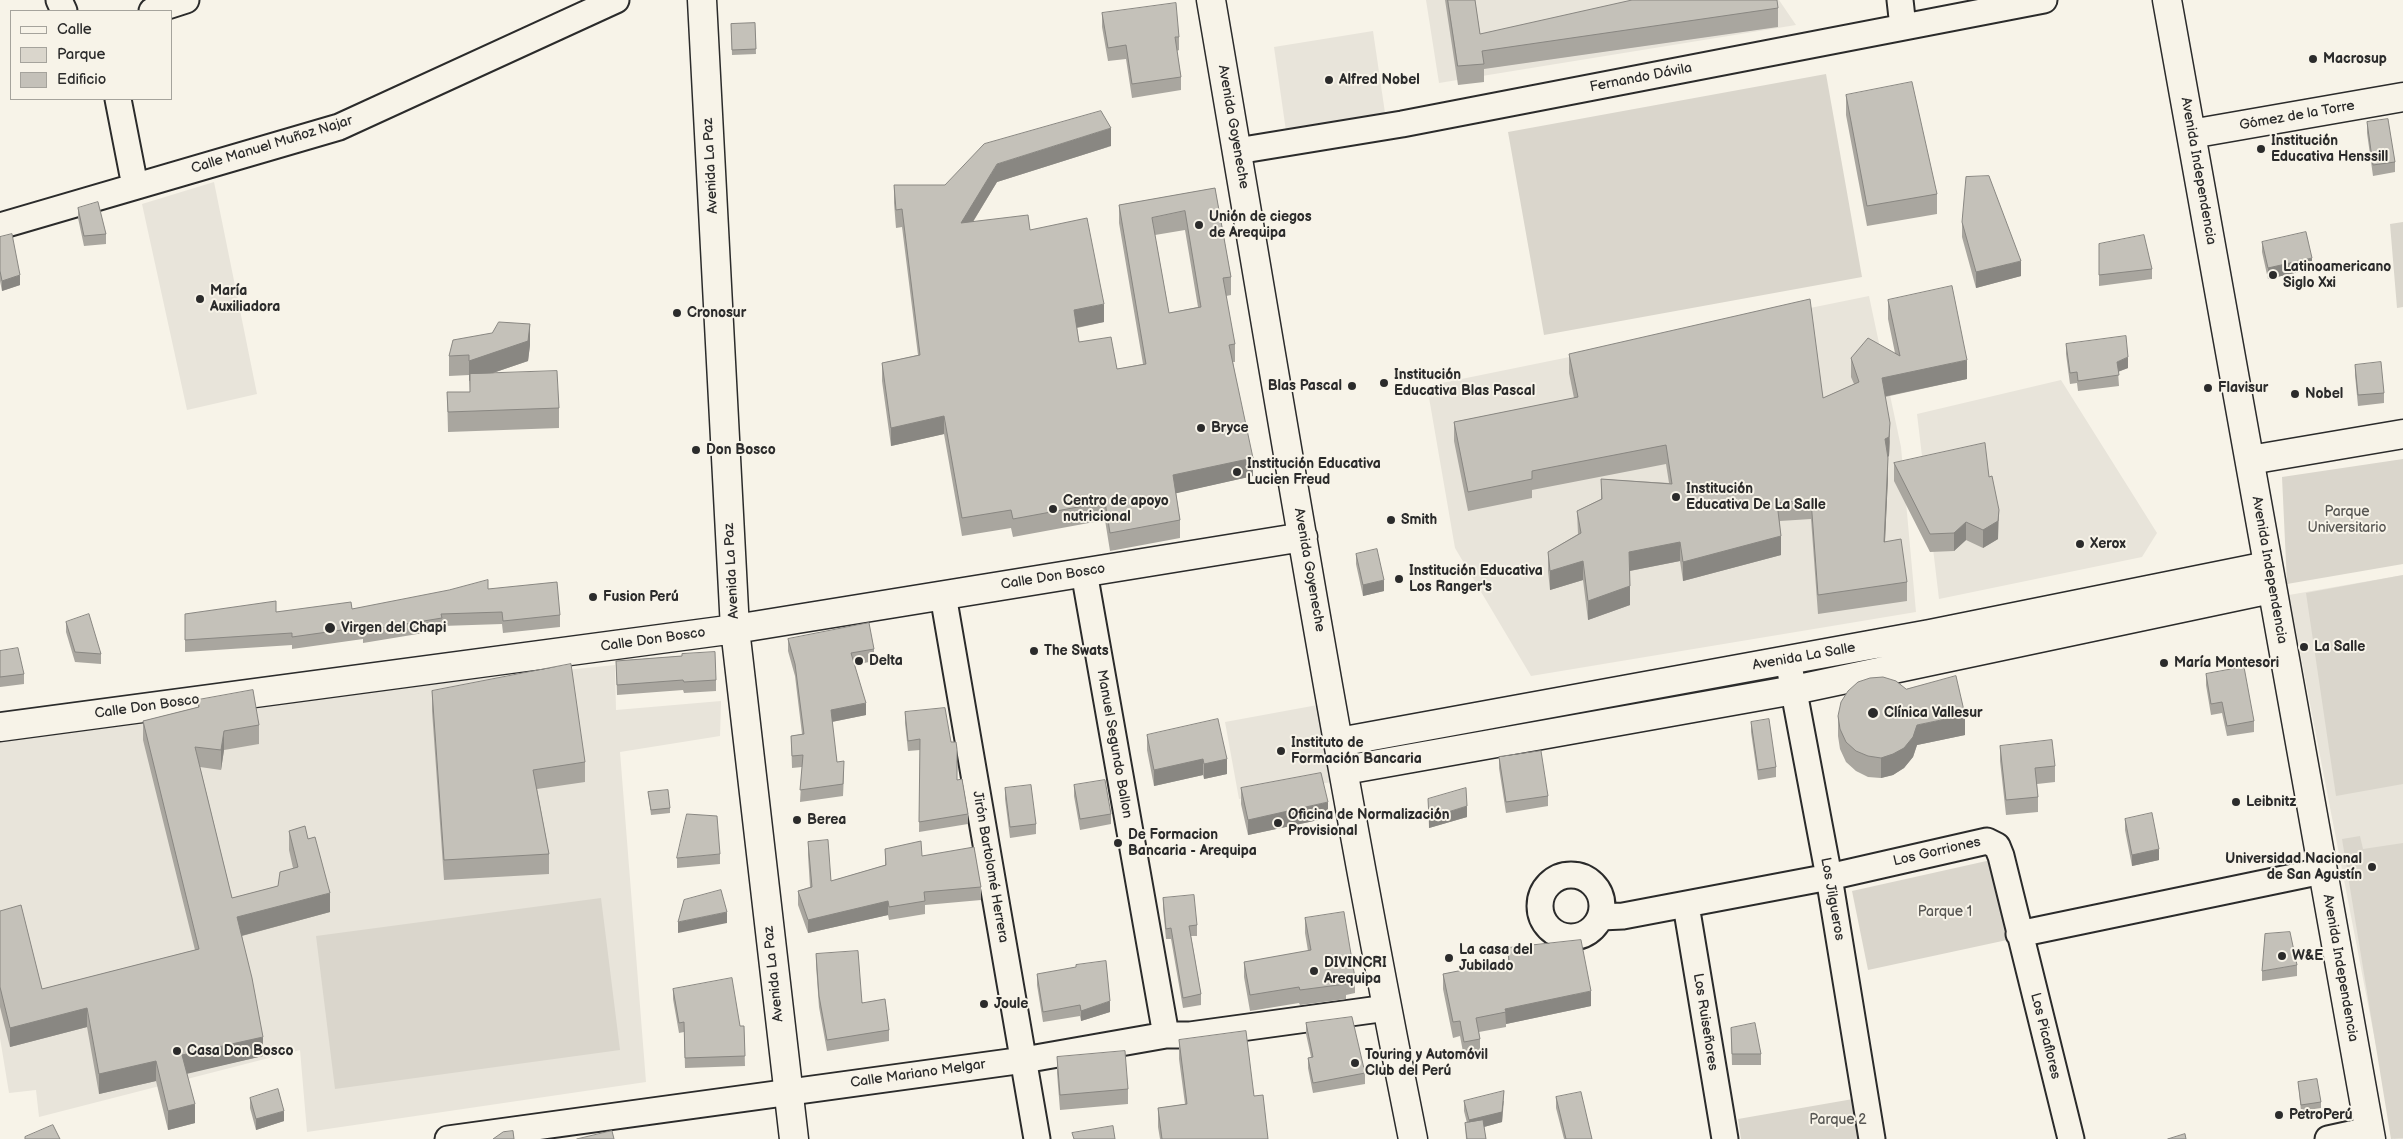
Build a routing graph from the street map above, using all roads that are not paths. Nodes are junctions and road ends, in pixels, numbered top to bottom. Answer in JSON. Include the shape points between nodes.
{"nodes":[{"id":1,"x":186,"y":0,"type":"edge"},
{"id":2,"x":616,"y":0,"type":"edge"},
{"id":3,"x":702,"y":0,"type":"edge"},
{"id":4,"x":1211,"y":0,"type":"edge"},
{"id":5,"x":1900,"y":0,"type":"edge"},
{"id":6,"x":2044,"y":0,"type":"edge"},
{"id":7,"x":2167,"y":0,"type":"edge"},
{"id":8,"x":155,"y":10,"type":"edge"},
{"id":9,"x":1904,"y":27,"type":"junction"},
{"id":10,"x":2403,"y":97,"type":"edge"},
{"id":11,"x":118,"y":100,"type":"edge"},
{"id":12,"x":2191,"y":134,"type":"junction"},
{"id":13,"x":1237,"y":151,"type":"junction"},
{"id":14,"x":135,"y":186,"type":"junction"},
{"id":15,"x":0,"y":226,"type":"edge"},
{"id":16,"x":2403,"y":434,"type":"edge"},
{"id":17,"x":2250,"y":460,"type":"junction"},
{"id":18,"x":1303,"y":536,"type":"junction"},
{"id":19,"x":1084,"y":572,"type":"junction"},
{"id":20,"x":2269,"y":578,"type":"junction"},
{"id":21,"x":943,"y":595,"type":"junction"},
{"id":22,"x":2115,"y":609,"type":"junction"},
{"id":23,"x":736,"y":629,"type":"junction"},
{"id":24,"x":1788,"y":660,"type":"junction"},
{"id":25,"x":1794,"y":690,"type":"junction"},
{"id":26,"x":0,"y":727,"type":"edge"},
{"id":27,"x":1340,"y":742,"type":"junction"},
{"id":28,"x":1345,"y":770,"type":"junction"},
{"id":29,"x":2322,"y":871,"type":"junction"},
{"id":30,"x":1829,"y":877,"type":"junction"},
{"id":31,"x":1686,"y":905,"type":"junction"},
{"id":32,"x":1601,"y":917,"type":"dead end"},
{"id":33,"x":2019,"y":934,"type":"junction"},
{"id":34,"x":1387,"y":1008,"type":"junction"},
{"id":35,"x":1166,"y":1035,"type":"junction"},
{"id":36,"x":1024,"y":1060,"type":"junction"},
{"id":37,"x":788,"y":1092,"type":"junction"},
{"id":38,"x":2370,"y":1134,"type":"edge"},
{"id":39,"x":448,"y":1139,"type":"edge"},
{"id":40,"x":794,"y":1139,"type":"edge"},
{"id":41,"x":1037,"y":1139,"type":"edge"},
{"id":42,"x":1413,"y":1139,"type":"edge"},
{"id":43,"x":1725,"y":1139,"type":"edge"},
{"id":44,"x":1872,"y":1139,"type":"edge"},
{"id":45,"x":2071,"y":1139,"type":"edge"},
{"id":46,"x":2328,"y":1139,"type":"edge"}],
"edges":[{"from":1,"to":8,"type":"street"},
{"from":2,"to":14,"type":"street","name":"Calle Manuel Muñoz Najar","via":[[339,128]]},
{"from":3,"to":23,"type":"street","name":"Avenida La Paz"},
{"from":4,"to":13,"type":"street","name":"Avenida Goyeneche"},
{"from":5,"to":9,"type":"street"},
{"from":6,"to":9,"type":"street","name":"Fernando Dávila"},
{"from":7,"to":12,"type":"street","name":"Avenida Independencia"},
{"from":9,"to":13,"type":"street","name":"Fernando Dávila","via":[[1402,124]]},
{"from":10,"to":12,"type":"street","name":"Gómez de la Torre"},
{"from":11,"to":14,"type":"street"},
{"from":12,"to":17,"type":"street","name":"Avenida Independencia"},
{"from":13,"to":18,"type":"street","name":"Avenida Goyeneche"},
{"from":14,"to":15,"type":"street","name":"Calle Manuel Muñoz Najar"},
{"from":16,"to":17,"type":"street"},
{"from":17,"to":20,"type":"street","name":"Avenida Independencia"},
{"from":18,"to":19,"type":"street","name":"Calle Don Bosco"},
{"from":18,"to":27,"type":"street","name":"Avenida Goyeneche"},
{"from":19,"to":21,"type":"street","name":"Calle Don Bosco"},
{"from":19,"to":35,"type":"street","name":"Manuel Segundo Ballon"},
{"from":20,"to":22,"type":"street","name":"Avenida La Salle"},
{"from":20,"to":29,"type":"street","name":"Avenida Independencia"},
{"from":21,"to":23,"type":"street","name":"Calle Don Bosco"},
{"from":21,"to":36,"type":"street","name":"Jirón Bartolomé Herrera"},
{"from":22,"to":24,"type":"street","name":"Avenida La Salle"},
{"from":22,"to":25,"type":"street","name":"Avenida La Salle"},
{"from":23,"to":26,"type":"street","name":"Calle Don Bosco"},
{"from":23,"to":37,"type":"street","name":"Avenida La Paz"},
{"from":24,"to":25,"type":"street","name":"Los Jilgueros"},
{"from":24,"to":27,"type":"street","name":"Avenida La Salle"},
{"from":25,"to":28,"type":"street","name":"Avenida La Salle"},
{"from":25,"to":30,"type":"street","name":"Los Jilgueros"},
{"from":27,"to":28,"type":"street","name":"Avenida Goyeneche"},
{"from":28,"to":34,"type":"street","name":"Avenida Goyeneche"},
{"from":29,"to":33,"type":"street"},
{"from":29,"to":38,"type":"street","name":"Avenida Independencia"},
{"from":30,"to":31,"type":"street","name":"Los Gorriones"},
{"from":30,"to":33,"type":"street","name":"Los Gorriones","via":[[1986,841],[1997,846],[2001,856]]},
{"from":30,"to":44,"type":"street","name":"Los Jilgueros"},
{"from":31,"to":32,"type":"street","name":"Los Gorriones"},
{"from":31,"to":43,"type":"street","name":"Los Ruiseñores"},
{"from":33,"to":45,"type":"street","name":"Los Picaflores"},
{"from":34,"to":35,"type":"street","name":"Calle Mariano Melgar","via":[[1190,1035]]},
{"from":34,"to":42,"type":"street","name":"Avenida Goyeneche"},
{"from":35,"to":36,"type":"street","name":"Calle Mariano Melgar"},
{"from":36,"to":37,"type":"street","name":"Calle Mariano Melgar"},
{"from":36,"to":41,"type":"street","name":"Jirón Bartolomé Herrera"},
{"from":37,"to":39,"type":"street","name":"Calle Mariano Melgar"},
{"from":37,"to":40,"type":"street","name":"Avenida La Paz"},
{"from":38,"to":46,"type":"street"}]}
